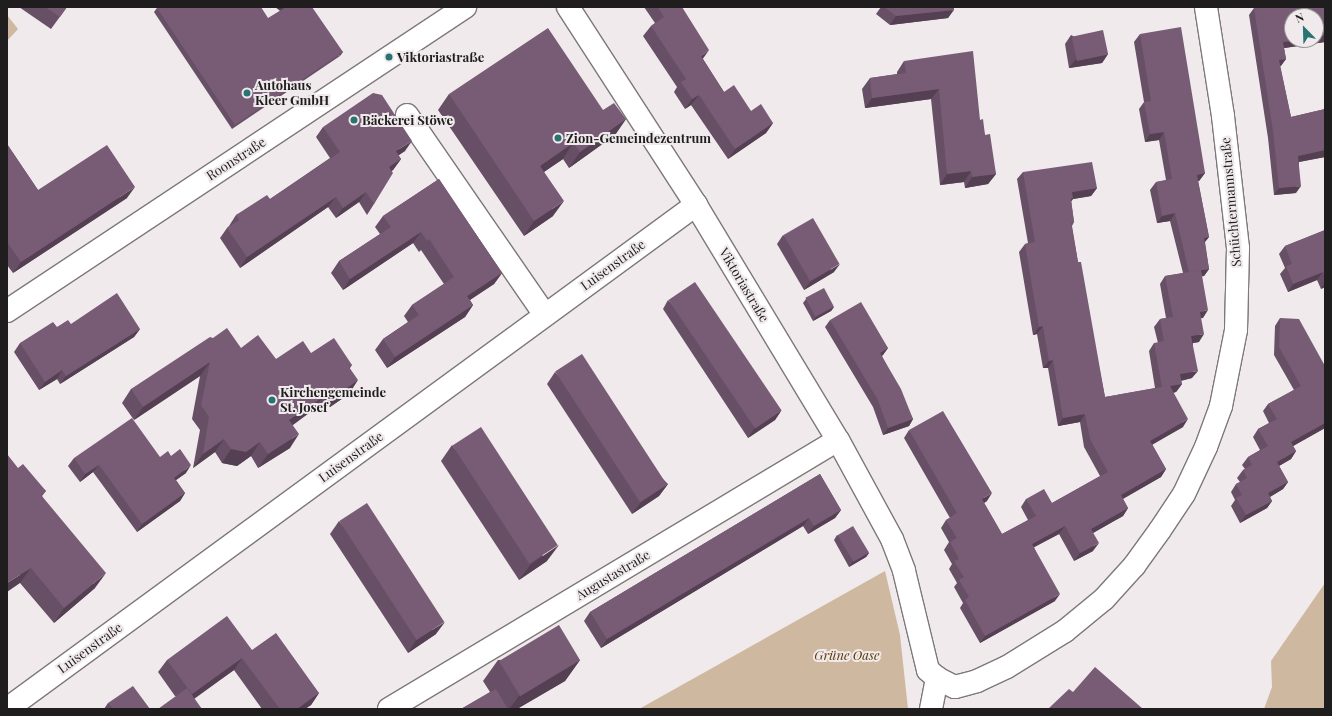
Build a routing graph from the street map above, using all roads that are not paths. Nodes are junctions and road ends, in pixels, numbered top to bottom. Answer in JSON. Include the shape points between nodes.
{"nodes":[{"id":1,"x":465,"y":7,"type":"edge"},
{"id":2,"x":568,"y":7,"type":"edge"},
{"id":3,"x":1206,"y":7,"type":"edge"},
{"id":4,"x":407,"y":115,"type":"dead end"},
{"id":5,"x":696,"y":204,"type":"junction"},
{"id":6,"x":7,"y":311,"type":"edge"},
{"id":7,"x":545,"y":315,"type":"junction"},
{"id":8,"x":838,"y":440,"type":"junction"},
{"id":9,"x":936,"y":678,"type":"junction"},
{"id":10,"x":30,"y":702,"type":"edge"},
{"id":11,"x":7,"y":709,"type":"edge"},
{"id":12,"x":389,"y":709,"type":"edge"},
{"id":13,"x":931,"y":709,"type":"edge"}],
"edges":[{"from":1,"to":6,"type":"street","name":"Roonstraße"},
{"from":2,"to":5,"type":"street","name":"Viktoriastraße"},
{"from":3,"to":9,"type":"street","name":"Schüchtermannstraße","via":[[1223,116],[1238,248],[1236,330],[1220,406],[1206,447],[1184,494],[1160,530],[1134,566],[1104,599],[1065,631],[1007,667],[977,681],[955,687]]},
{"from":4,"to":7,"type":"street"},
{"from":5,"to":7,"type":"street","name":"Luisenstraße"},
{"from":5,"to":8,"type":"street","name":"Viktoriastraße"},
{"from":7,"to":10,"type":"street","name":"Luisenstraße"},
{"from":8,"to":9,"type":"street","name":"Viktoriastraße","via":[[892,540],[904,571],[928,670]]},
{"from":8,"to":12,"type":"street","name":"Augustastraße"},
{"from":9,"to":13,"type":"street"},
{"from":10,"to":11,"type":"street","name":"Luisenstraße"}]}
